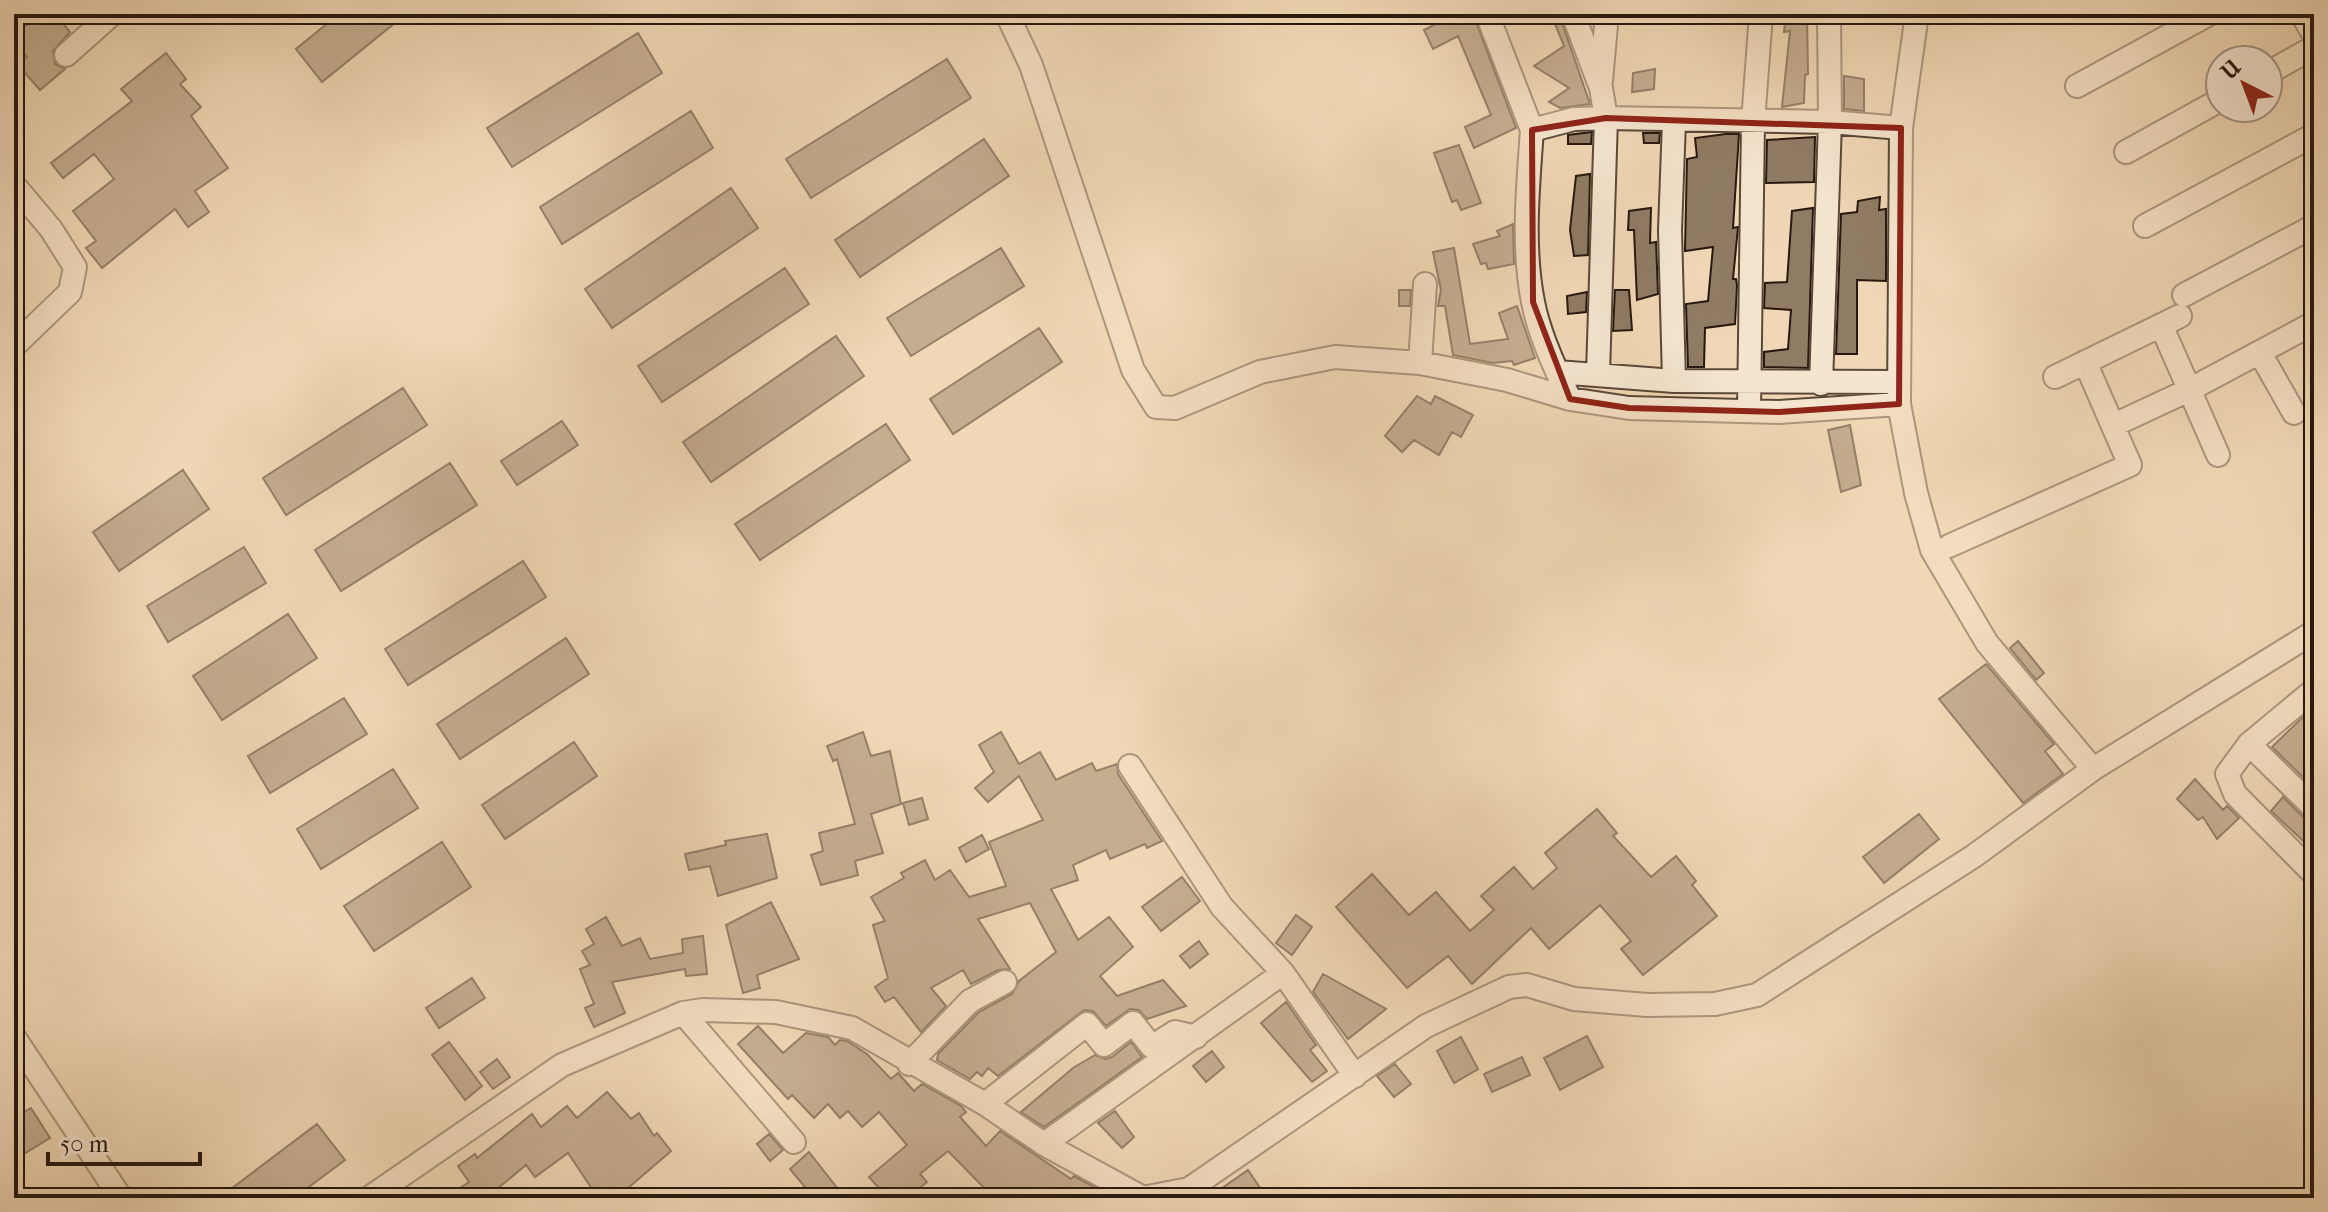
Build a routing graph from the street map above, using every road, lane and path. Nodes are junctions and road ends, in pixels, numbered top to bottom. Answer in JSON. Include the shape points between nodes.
{"nodes":[{"id":1,"x":112,"y":14,"type":"edge"},
{"id":2,"x":1007,"y":14,"type":"edge"},
{"id":3,"x":1487,"y":14,"type":"edge"},
{"id":4,"x":1573,"y":14,"type":"edge"},
{"id":5,"x":1607,"y":14,"type":"edge"},
{"id":6,"x":1761,"y":14,"type":"edge"},
{"id":7,"x":1829,"y":14,"type":"edge"},
{"id":8,"x":1917,"y":14,"type":"edge"},
{"id":9,"x":2209,"y":14,"type":"edge"},
{"id":10,"x":2302,"y":14,"type":"edge"},
{"id":11,"x":2314,"y":35,"type":"edge"},
{"id":12,"x":2314,"y":47,"type":"edge"},
{"id":13,"x":66,"y":55,"type":"dead end"},
{"id":14,"x":2284,"y":64,"type":"edge"},
{"id":15,"x":2077,"y":86,"type":"dead end"},
{"id":16,"x":1601,"y":88,"type":"junction"},
{"id":17,"x":2204,"y":109,"type":"edge"},
{"id":18,"x":1606,"y":118,"type":"junction"},
{"id":19,"x":1674,"y":121,"type":"junction"},
{"id":20,"x":1753,"y":122,"type":"junction"},
{"id":21,"x":1830,"y":122,"type":"junction"},
{"id":22,"x":1901,"y":128,"type":"junction"},
{"id":23,"x":1532,"y":130,"type":"junction"},
{"id":24,"x":2314,"y":135,"type":"edge"},
{"id":25,"x":2126,"y":152,"type":"dead end"},
{"id":26,"x":14,"y":185,"type":"edge"},
{"id":27,"x":2145,"y":226,"type":"dead end"},
{"id":28,"x":2314,"y":226,"type":"edge"},
{"id":29,"x":1425,"y":284,"type":"dead end"},
{"id":30,"x":2175,"y":312,"type":"junction"},
{"id":31,"x":2314,"y":323,"type":"edge"},
{"id":32,"x":14,"y":346,"type":"edge"},
{"id":33,"x":2260,"y":353,"type":"junction"},
{"id":34,"x":2085,"y":362,"type":"junction"},
{"id":35,"x":1420,"y":363,"type":"junction"},
{"id":36,"x":1557,"y":372,"type":"junction"},
{"id":37,"x":1598,"y":374,"type":"junction"},
{"id":38,"x":2055,"y":377,"type":"dead end"},
{"id":39,"x":1751,"y":380,"type":"junction"},
{"id":40,"x":1674,"y":381,"type":"junction"},
{"id":41,"x":1821,"y":384,"type":"junction"},
{"id":42,"x":2189,"y":390,"type":"junction"},
{"id":43,"x":1899,"y":393,"type":"junction"},
{"id":44,"x":1570,"y":399,"type":"junction"},
{"id":45,"x":1749,"y":411,"type":"junction"},
{"id":46,"x":2294,"y":413,"type":"dead end"},
{"id":47,"x":2114,"y":425,"type":"junction"},
{"id":48,"x":2218,"y":455,"type":"dead end"},
{"id":49,"x":1949,"y":546,"type":"dead end"},
{"id":50,"x":2314,"y":632,"type":"edge"},
{"id":51,"x":2311,"y":697,"type":"edge"},
{"id":52,"x":2249,"y":744,"type":"junction"},
{"id":53,"x":1130,"y":766,"type":"dead end"},
{"id":54,"x":2093,"y":769,"type":"junction"},
{"id":55,"x":2314,"y":808,"type":"edge"},
{"id":56,"x":2314,"y":874,"type":"edge"},
{"id":57,"x":1283,"y":973,"type":"junction"},
{"id":58,"x":1005,"y":982,"type":"dead end"},
{"id":59,"x":683,"y":1013,"type":"junction"},
{"id":60,"x":14,"y":1037,"type":"edge"},
{"id":61,"x":1196,"y":1037,"type":"junction"},
{"id":62,"x":909,"y":1064,"type":"junction"},
{"id":63,"x":1355,"y":1076,"type":"junction"},
{"id":64,"x":985,"y":1104,"type":"junction"},
{"id":65,"x":794,"y":1142,"type":"dead end"},
{"id":66,"x":1044,"y":1144,"type":"junction"},
{"id":67,"x":121,"y":1198,"type":"edge"},
{"id":68,"x":369,"y":1198,"type":"edge"}],
"edges":[{"from":1,"to":13,"type":"street"},
{"from":2,"to":35,"type":"street","via":[[1031,65],[1133,370],[1156,407],[1175,408],[1260,372],[1335,357]]},
{"from":3,"to":23,"type":"street"},
{"from":4,"to":16,"type":"street"},
{"from":5,"to":16,"type":"street"},
{"from":6,"to":20,"type":"street"},
{"from":7,"to":21,"type":"street"},
{"from":8,"to":22,"type":"street"},
{"from":9,"to":15,"type":"street"},
{"from":10,"to":11,"type":"street"},
{"from":12,"to":14,"type":"street"},
{"from":16,"to":18,"type":"street"},
{"from":17,"to":25,"type":"street"},
{"from":18,"to":19,"type":"street"},
{"from":18,"to":23,"type":"street","via":[[1574,119]]},
{"from":18,"to":37,"type":"street"},
{"from":19,"to":20,"type":"street"},
{"from":19,"to":40,"type":"street"},
{"from":20,"to":21,"type":"street"},
{"from":20,"to":39,"type":"street"},
{"from":21,"to":22,"type":"street"},
{"from":21,"to":41,"type":"street"},
{"from":22,"to":43,"type":"street"},
{"from":23,"to":36,"type":"street","via":[[1528,238],[1533,302]]},
{"from":24,"to":27,"type":"street"},
{"from":26,"to":32,"type":"street","via":[[75,267],[70,292]]},
{"from":28,"to":30,"type":"street"},
{"from":29,"to":35,"type":"street"},
{"from":30,"to":34,"type":"street"},
{"from":30,"to":42,"type":"street"},
{"from":31,"to":33,"type":"street"},
{"from":33,"to":42,"type":"street"},
{"from":33,"to":46,"type":"street"},
{"from":34,"to":38,"type":"street"},
{"from":34,"to":47,"type":"street"},
{"from":35,"to":44,"type":"street"},
{"from":36,"to":37,"type":"street"},
{"from":36,"to":44,"type":"street"},
{"from":37,"to":40,"type":"street"},
{"from":39,"to":40,"type":"street"},
{"from":39,"to":41,"type":"street"},
{"from":39,"to":45,"type":"street"},
{"from":41,"to":43,"type":"street"},
{"from":42,"to":47,"type":"street"},
{"from":42,"to":48,"type":"street"},
{"from":43,"to":45,"type":"street"},
{"from":43,"to":54,"type":"street","via":[[1916,493],[1932,550],[1951,587],[1987,643]]},
{"from":44,"to":45,"type":"street","via":[[1629,408]]},
{"from":47,"to":49,"type":"street","via":[[2130,461],[2127,468]]},
{"from":50,"to":54,"type":"street"},
{"from":51,"to":52,"type":"street"},
{"from":52,"to":55,"type":"street"},
{"from":52,"to":56,"type":"street","via":[[2227,774],[2235,794]]},
{"from":53,"to":57,"type":"street","via":[[1222,907]]},
{"from":54,"to":63,"type":"street","via":[[1986,848],[1757,995],[1715,1004],[1647,1005],[1574,999],[1527,985],[1509,987],[1426,1026]]},
{"from":57,"to":61,"type":"street"},
{"from":57,"to":63,"type":"street"},
{"from":58,"to":62,"type":"street","via":[[970,1001]]},
{"from":59,"to":62,"type":"street","via":[[776,1012],[852,1028]]},
{"from":59,"to":65,"type":"street"},
{"from":59,"to":68,"type":"street","via":[[562,1065]]},
{"from":60,"to":67,"type":"street"},
{"from":61,"to":64,"type":"street","via":[[1175,1032],[1152,1047],[1133,1023],[1104,1045],[1087,1024]]},
{"from":61,"to":66,"type":"street"},
{"from":62,"to":64,"type":"street"},
{"from":63,"to":66,"type":"street","via":[[1189,1189],[1143,1198]]},
{"from":64,"to":66,"type":"street"}]}
